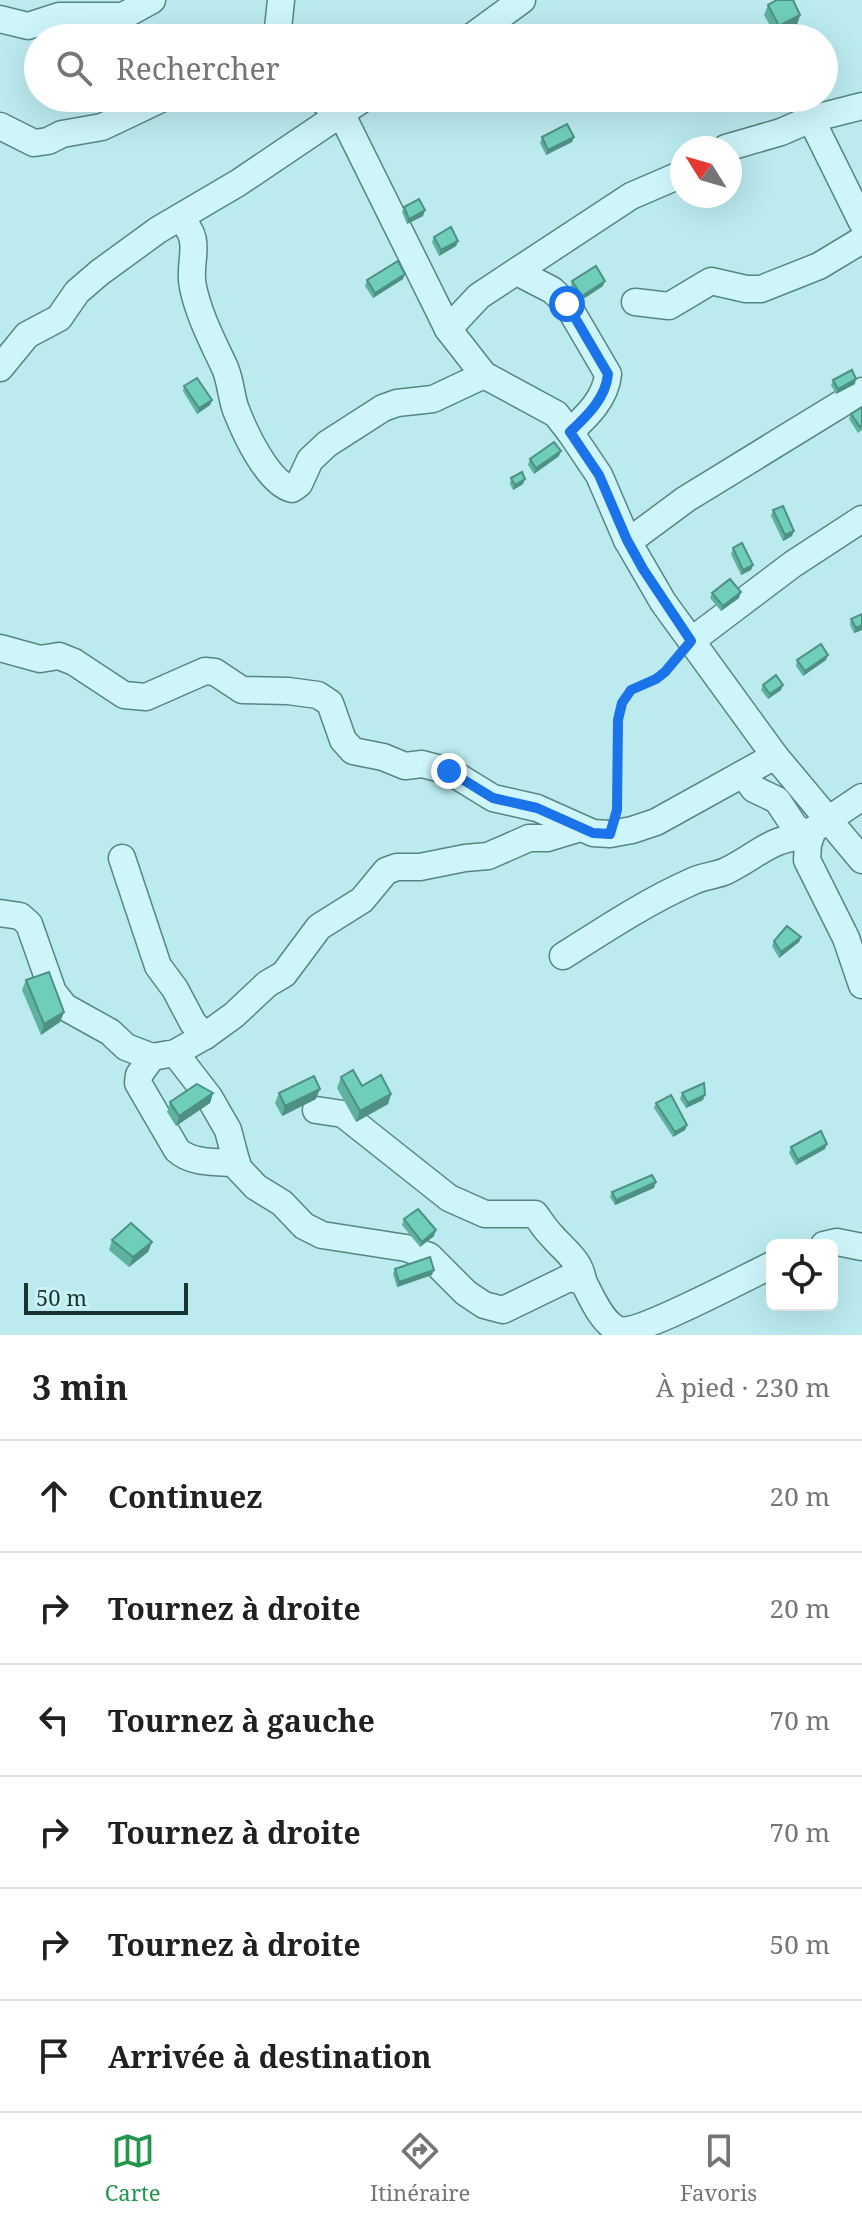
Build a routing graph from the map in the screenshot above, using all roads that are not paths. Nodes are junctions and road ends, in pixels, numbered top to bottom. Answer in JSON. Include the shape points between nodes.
{"nodes":[{"id":1,"x":152,"y":0,"type":"edge"},
{"id":2,"x":281,"y":0,"type":"edge"},
{"id":3,"x":522,"y":0,"type":"edge"},
{"id":4,"x":0,"y":19,"type":"edge"},
{"id":5,"x":34,"y":24,"type":"edge"},
{"id":6,"x":278,"y":24,"type":"edge"},
{"id":7,"x":489,"y":24,"type":"edge"},
{"id":8,"x":24,"y":25,"type":"edge"},
{"id":9,"x":862,"y":106,"type":"edge"},
{"id":10,"x":134,"y":112,"type":"edge"},
{"id":11,"x":338,"y":112,"type":"edge"},
{"id":12,"x":346,"y":112,"type":"edge"},
{"id":13,"x":342,"y":115,"type":"junction"},
{"id":14,"x":811,"y":119,"type":"junction"},
{"id":15,"x":0,"y":126,"type":"edge"},
{"id":16,"x":742,"y":143,"type":"edge"},
{"id":17,"x":670,"y":179,"type":"edge"},
{"id":18,"x":184,"y":217,"type":"junction"},
{"id":19,"x":862,"y":222,"type":"edge"},
{"id":20,"x":862,"y":240,"type":"edge"},
{"id":21,"x":517,"y":272,"type":"junction"},
{"id":22,"x":635,"y":302,"type":"dead end"},
{"id":23,"x":448,"y":329,"type":"junction"},
{"id":24,"x":0,"y":368,"type":"edge"},
{"id":25,"x":484,"y":375,"type":"junction"},
{"id":26,"x":862,"y":391,"type":"edge"},
{"id":27,"x":570,"y":432,"type":"junction"},
{"id":28,"x":862,"y":519,"type":"edge"},
{"id":29,"x":627,"y":540,"type":"junction"},
{"id":30,"x":691,"y":641,"type":"junction"},
{"id":31,"x":0,"y":648,"type":"edge"},
{"id":32,"x":775,"y":756,"type":"junction"},
{"id":33,"x":743,"y":774,"type":"junction"},
{"id":34,"x":841,"y":817,"type":"edge"},
{"id":35,"x":580,"y":828,"type":"junction"},
{"id":36,"x":122,"y":858,"type":"dead end"},
{"id":37,"x":862,"y":860,"type":"edge"},
{"id":38,"x":0,"y":913,"type":"edge"},
{"id":39,"x":563,"y":956,"type":"dead end"},
{"id":40,"x":862,"y":985,"type":"edge"},
{"id":41,"x":205,"y":1036,"type":"junction"},
{"id":42,"x":163,"y":1055,"type":"junction"},
{"id":43,"x":316,"y":1110,"type":"dead end"},
{"id":44,"x":237,"y":1163,"type":"junction"},
{"id":45,"x":838,"y":1242,"type":"edge"},
{"id":46,"x":862,"y":1247,"type":"edge"},
{"id":47,"x":766,"y":1268,"type":"edge"},
{"id":48,"x":583,"y":1281,"type":"junction"}],
"edges":[{"from":1,"to":5,"type":"street","via":[[123,16],[59,16]]},
{"from":2,"to":6,"type":"street"},
{"from":3,"to":7,"type":"street"},
{"from":4,"to":8,"type":"street"},
{"from":9,"to":14,"type":"street"},
{"from":10,"to":15,"type":"street","via":[[102,127],[34,143]]},
{"from":11,"to":13,"type":"street"},
{"from":12,"to":13,"type":"street"},
{"from":13,"to":18,"type":"street"},
{"from":13,"to":23,"type":"street"},
{"from":14,"to":16,"type":"street"},
{"from":14,"to":19,"type":"street"},
{"from":17,"to":21,"type":"street","via":[[631,196]]},
{"from":18,"to":24,"type":"street","via":[[99,273],[59,318],[27,335]]},
{"from":18,"to":25,"type":"street","via":[[195,243],[192,285],[227,372],[235,409],[258,456],[285,487],[299,484],[310,460],[327,444],[383,408],[433,399]]},
{"from":20,"to":22,"type":"street","via":[[819,266],[761,289],[711,281],[669,306]]},
{"from":21,"to":23,"type":"street","via":[[479,296]]},
{"from":21,"to":27,"type":"street","via":[[567,304],[608,374],[592,412]]},
{"from":23,"to":25,"type":"street"},
{"from":25,"to":27,"type":"street","via":[[556,414]]},
{"from":26,"to":29,"type":"street"},
{"from":27,"to":29,"type":"street","via":[[599,475]]},
{"from":28,"to":30,"type":"street"},
{"from":29,"to":30,"type":"street"},
{"from":30,"to":32,"type":"street"},
{"from":31,"to":35,"type":"street","via":[[40,659],[59,656],[124,695],[146,697],[205,671],[242,690],[318,695],[330,703],[343,740],[353,751],[405,766],[449,771],[493,798],[537,808]]},
{"from":32,"to":33,"type":"street"},
{"from":32,"to":34,"type":"street"},
{"from":33,"to":34,"type":"street","via":[[754,789],[777,800],[795,827]]},
{"from":33,"to":35,"type":"street","via":[[656,822],[610,834]]},
{"from":34,"to":37,"type":"street"},
{"from":34,"to":39,"type":"street","via":[[770,843],[749,860],[695,880]]},
{"from":34,"to":40,"type":"street","via":[[807,860],[846,938]]},
{"from":35,"to":41,"type":"street","via":[[529,838],[488,856],[386,871],[362,900],[319,927],[284,974]]},
{"from":36,"to":41,"type":"street","via":[[158,966]]},
{"from":38,"to":42,"type":"street","via":[[20,916],[29,924],[53,992],[65,1007],[126,1047]]},
{"from":41,"to":42,"type":"street"},
{"from":42,"to":44,"type":"street","via":[[209,1097],[228,1130]]},
{"from":42,"to":44,"type":"street","via":[[139,1075],[138,1083],[177,1150],[184,1157]]},
{"from":43,"to":48,"type":"street","via":[[343,1114],[449,1198],[485,1214],[535,1214],[575,1259]]},
{"from":44,"to":48,"type":"street","via":[[256,1187],[313,1232],[429,1256],[466,1293],[493,1309],[503,1310],[569,1278]]},
{"from":45,"to":46,"type":"street"},
{"from":47,"to":48,"type":"street","via":[[627,1331],[616,1329],[603,1316]]}]}
